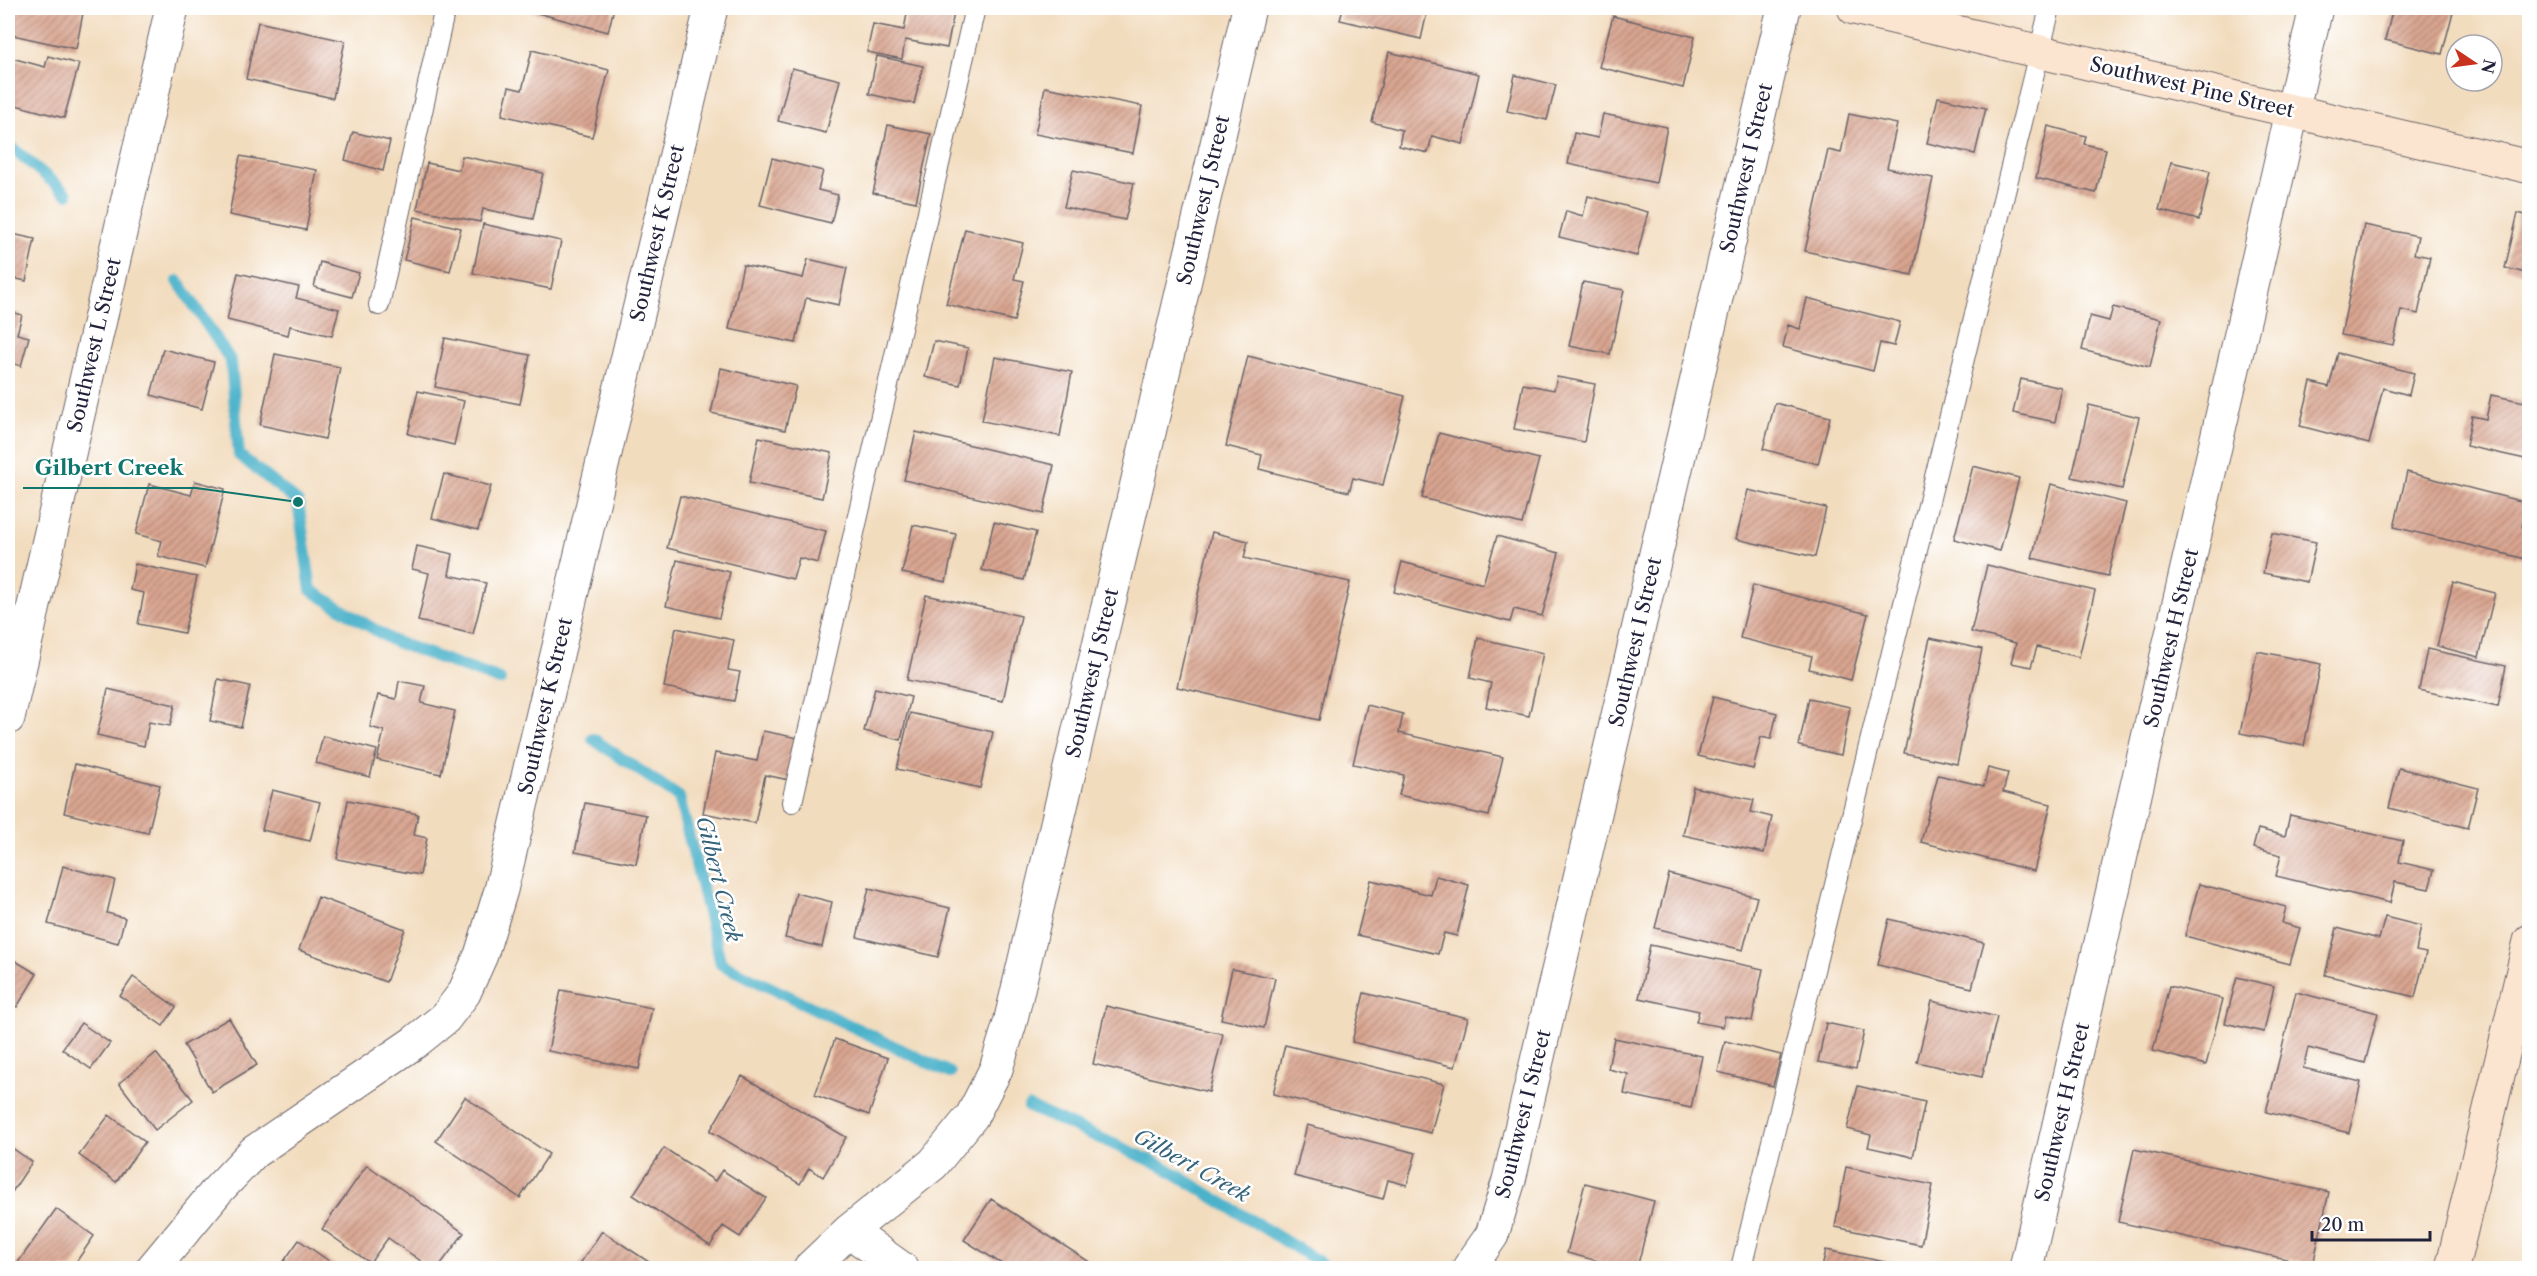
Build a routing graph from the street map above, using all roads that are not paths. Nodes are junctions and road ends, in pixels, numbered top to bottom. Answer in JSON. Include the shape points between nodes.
{"nodes":[{"id":1,"x":172,"y":8,"type":"edge"},
{"id":2,"x":445,"y":8,"type":"edge"},
{"id":3,"x":711,"y":8,"type":"edge"},
{"id":4,"x":975,"y":8,"type":"edge"},
{"id":5,"x":1249,"y":8,"type":"edge"},
{"id":6,"x":1784,"y":8,"type":"edge"},
{"id":7,"x":1854,"y":8,"type":"edge"},
{"id":8,"x":2050,"y":8,"type":"edge"},
{"id":9,"x":2316,"y":8,"type":"edge"},
{"id":10,"x":2040,"y":51,"type":"junction"},
{"id":11,"x":2292,"y":111,"type":"junction"},
{"id":12,"x":2529,"y":167,"type":"edge"},
{"id":13,"x":379,"y":305,"type":"dead end"},
{"id":14,"x":8,"y":718,"type":"edge"},
{"id":15,"x":792,"y":802,"type":"dead end"},
{"id":16,"x":2529,"y":941,"type":"edge"},
{"id":17,"x":849,"y":1231,"type":"junction"},
{"id":18,"x":153,"y":1269,"type":"edge"},
{"id":19,"x":810,"y":1269,"type":"edge"},
{"id":20,"x":901,"y":1269,"type":"edge"},
{"id":21,"x":1469,"y":1269,"type":"edge"},
{"id":22,"x":1741,"y":1269,"type":"edge"},
{"id":23,"x":2026,"y":1269,"type":"edge"},
{"id":24,"x":2452,"y":1269,"type":"edge"}],
"edges":[{"from":1,"to":14,"type":"street","name":"Southwest L Street"},
{"from":2,"to":13,"type":"lane"},
{"from":3,"to":18,"type":"street","name":"Southwest K Street","via":[[501,890],[481,955],[464,993],[445,1018],[254,1152]]},
{"from":4,"to":15,"type":"lane"},
{"from":5,"to":17,"type":"street","name":"Southwest J Street","via":[[996,1069],[972,1116],[933,1164]]},
{"from":6,"to":21,"type":"street","name":"Southwest I Street","via":[[1509,1180],[1492,1235]]},
{"from":7,"to":10,"type":"street","name":"Southwest Pine Street"},
{"from":8,"to":10,"type":"lane"},
{"from":9,"to":11,"type":"street","name":"Southwest H Street"},
{"from":10,"to":11,"type":"street","name":"Southwest Pine Street"},
{"from":10,"to":22,"type":"lane"},
{"from":11,"to":12,"type":"street","name":"Southwest Pine Street"},
{"from":11,"to":23,"type":"street","name":"Southwest H Street"},
{"from":16,"to":24,"type":"street"},
{"from":17,"to":19,"type":"street","name":"Southwest J Street"},
{"from":17,"to":20,"type":"street"}]}
